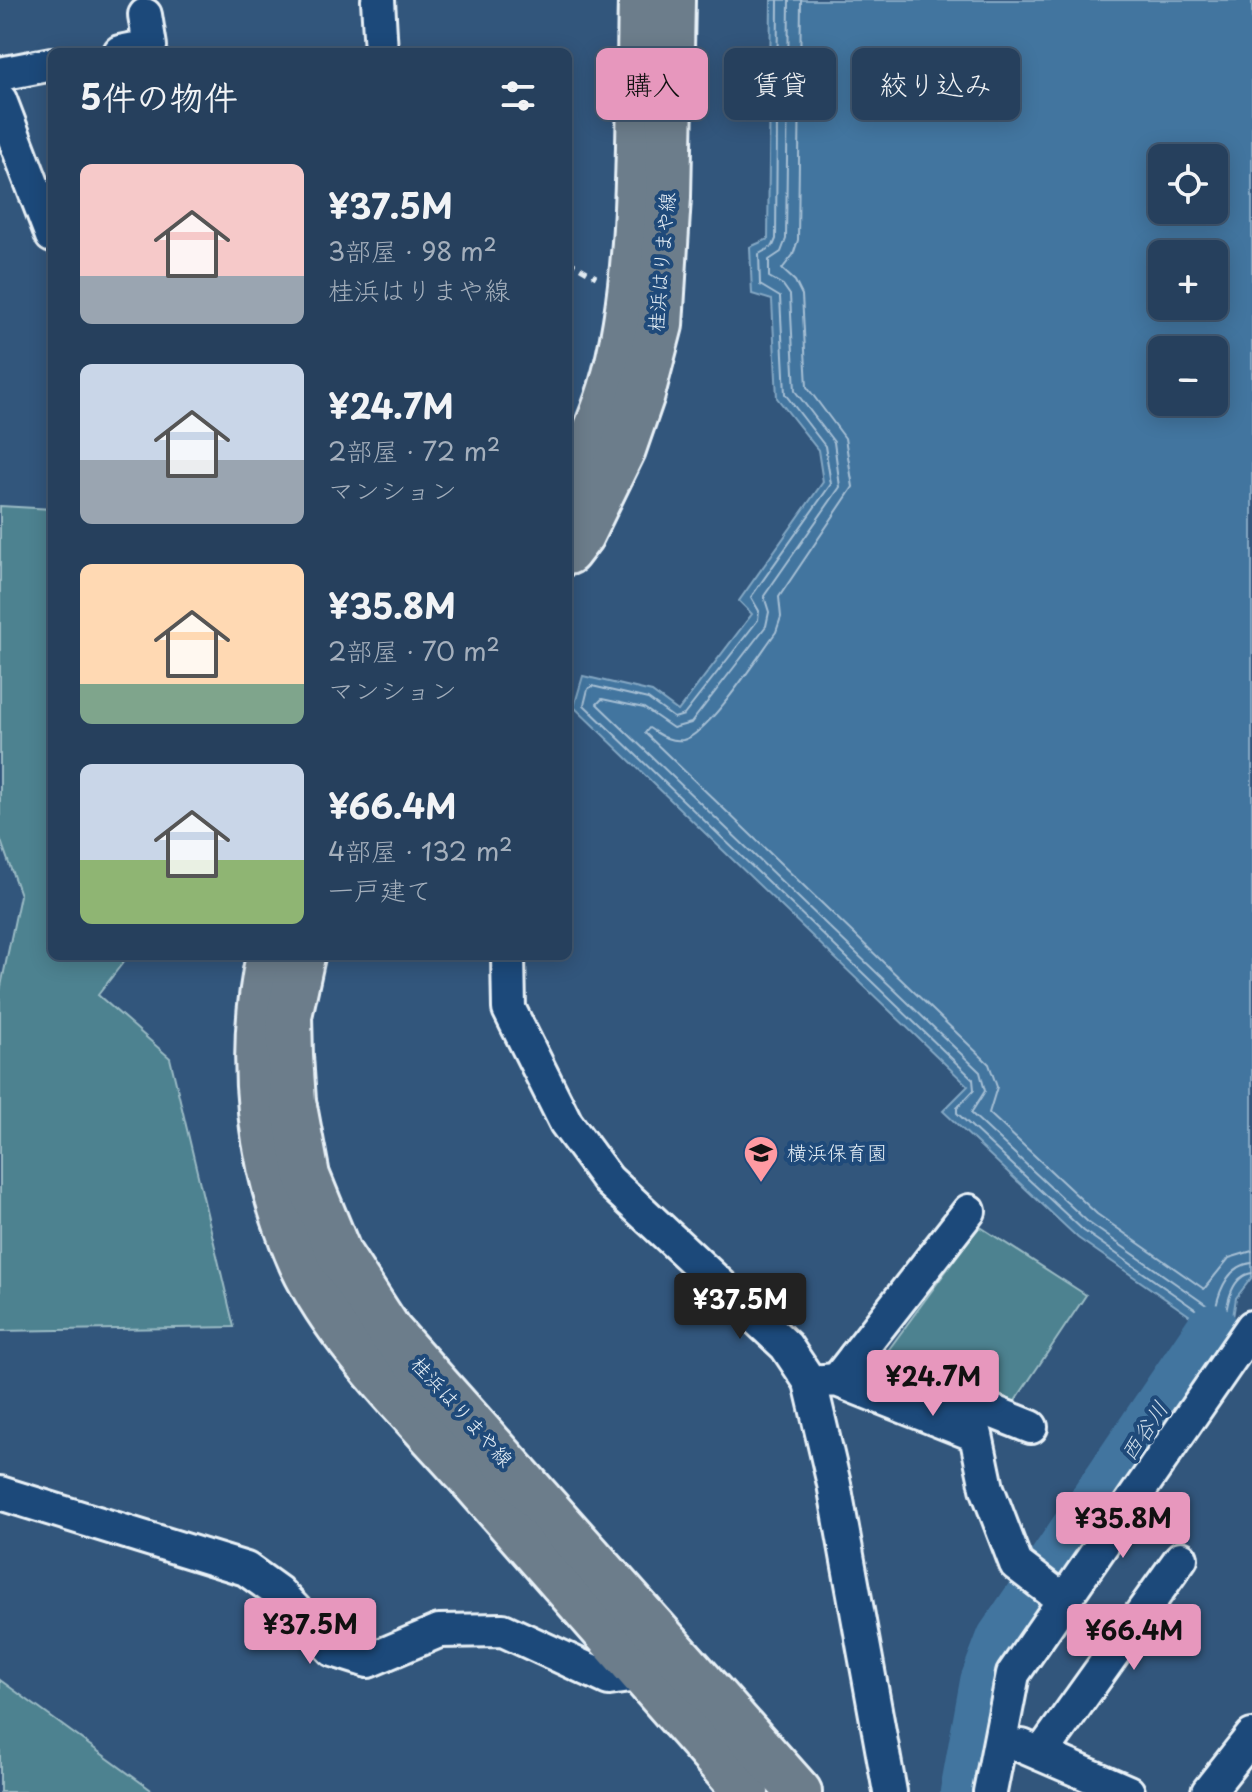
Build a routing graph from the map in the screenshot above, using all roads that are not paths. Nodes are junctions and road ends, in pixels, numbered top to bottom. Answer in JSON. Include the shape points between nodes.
{"nodes":[{"id":1,"x":378,"y":0,"type":"edge"},
{"id":2,"x":641,"y":0,"type":"edge"},
{"id":3,"x":672,"y":0,"type":"edge"},
{"id":4,"x":145,"y":15,"type":"dead end"},
{"id":5,"x":140,"y":48,"type":"edge"},
{"id":6,"x":381,"y":48,"type":"edge"},
{"id":7,"x":48,"y":65,"type":"edge"},
{"id":8,"x":0,"y":74,"type":"edge"},
{"id":9,"x":0,"y":100,"type":"edge"},
{"id":10,"x":48,"y":226,"type":"edge"},
{"id":11,"x":572,"y":482,"type":"edge"},
{"id":12,"x":572,"y":547,"type":"edge"},
{"id":13,"x":268,"y":960,"type":"edge"},
{"id":14,"x":301,"y":960,"type":"edge"},
{"id":15,"x":508,"y":960,"type":"edge"},
{"id":16,"x":969,"y":1211,"type":"dead end"},
{"id":17,"x":1252,"y":1327,"type":"edge"},
{"id":18,"x":834,"y":1373,"type":"junction"},
{"id":19,"x":1031,"y":1427,"type":"dead end"},
{"id":20,"x":0,"y":1493,"type":"edge"},
{"id":21,"x":1181,"y":1558,"type":"dead end"},
{"id":22,"x":1062,"y":1599,"type":"junction"},
{"id":23,"x":643,"y":1674,"type":"junction"},
{"id":24,"x":1001,"y":1736,"type":"junction"},
{"id":25,"x":1252,"y":1736,"type":"edge"},
{"id":26,"x":1041,"y":1754,"type":"junction"},
{"id":27,"x":746,"y":1792,"type":"edge"},
{"id":28,"x":799,"y":1792,"type":"edge"},
{"id":29,"x":890,"y":1792,"type":"edge"},
{"id":30,"x":990,"y":1792,"type":"edge"},
{"id":31,"x":1128,"y":1792,"type":"edge"},
{"id":32,"x":1208,"y":1792,"type":"edge"}],
"edges":[{"from":1,"to":6,"type":"street"},
{"from":2,"to":11,"type":"main road","name":"桂浜はりまや線","via":[[628,306],[612,387]]},
{"from":3,"to":12,"type":"main road","name":"桂浜はりまや線","via":[[660,325],[623,449]]},
{"from":4,"to":5,"type":"street","via":[[150,46]]},
{"from":7,"to":8,"type":"street"},
{"from":9,"to":10,"type":"street"},
{"from":13,"to":23,"type":"main road","name":"桂浜はりまや線","via":[[259,1002],[262,1113],[272,1183],[303,1266],[357,1350]]},
{"from":14,"to":28,"type":"main road","name":"桂浜はりまや線","via":[[289,1016],[293,1101],[307,1176],[339,1254],[389,1331]]},
{"from":15,"to":18,"type":"street","via":[[509,1009],[566,1123],[608,1180],[786,1346]]},
{"from":16,"to":18,"type":"street"},
{"from":17,"to":22,"type":"street"},
{"from":18,"to":19,"type":"street"},
{"from":18,"to":22,"type":"street","via":[[976,1435],[987,1488],[1016,1564]]},
{"from":18,"to":29,"type":"street","via":[[834,1484]]},
{"from":20,"to":23,"type":"street","via":[[246,1569],[278,1592],[333,1650],[368,1661],[439,1631],[503,1630],[609,1679]]},
{"from":21,"to":26,"type":"street"},
{"from":22,"to":24,"type":"street","via":[[1013,1674]]},
{"from":23,"to":27,"type":"main road","name":"桂浜はりまや線"},
{"from":24,"to":26,"type":"street"},
{"from":24,"to":30,"type":"street"},
{"from":25,"to":32,"type":"street"},
{"from":26,"to":31,"type":"street"}]}
